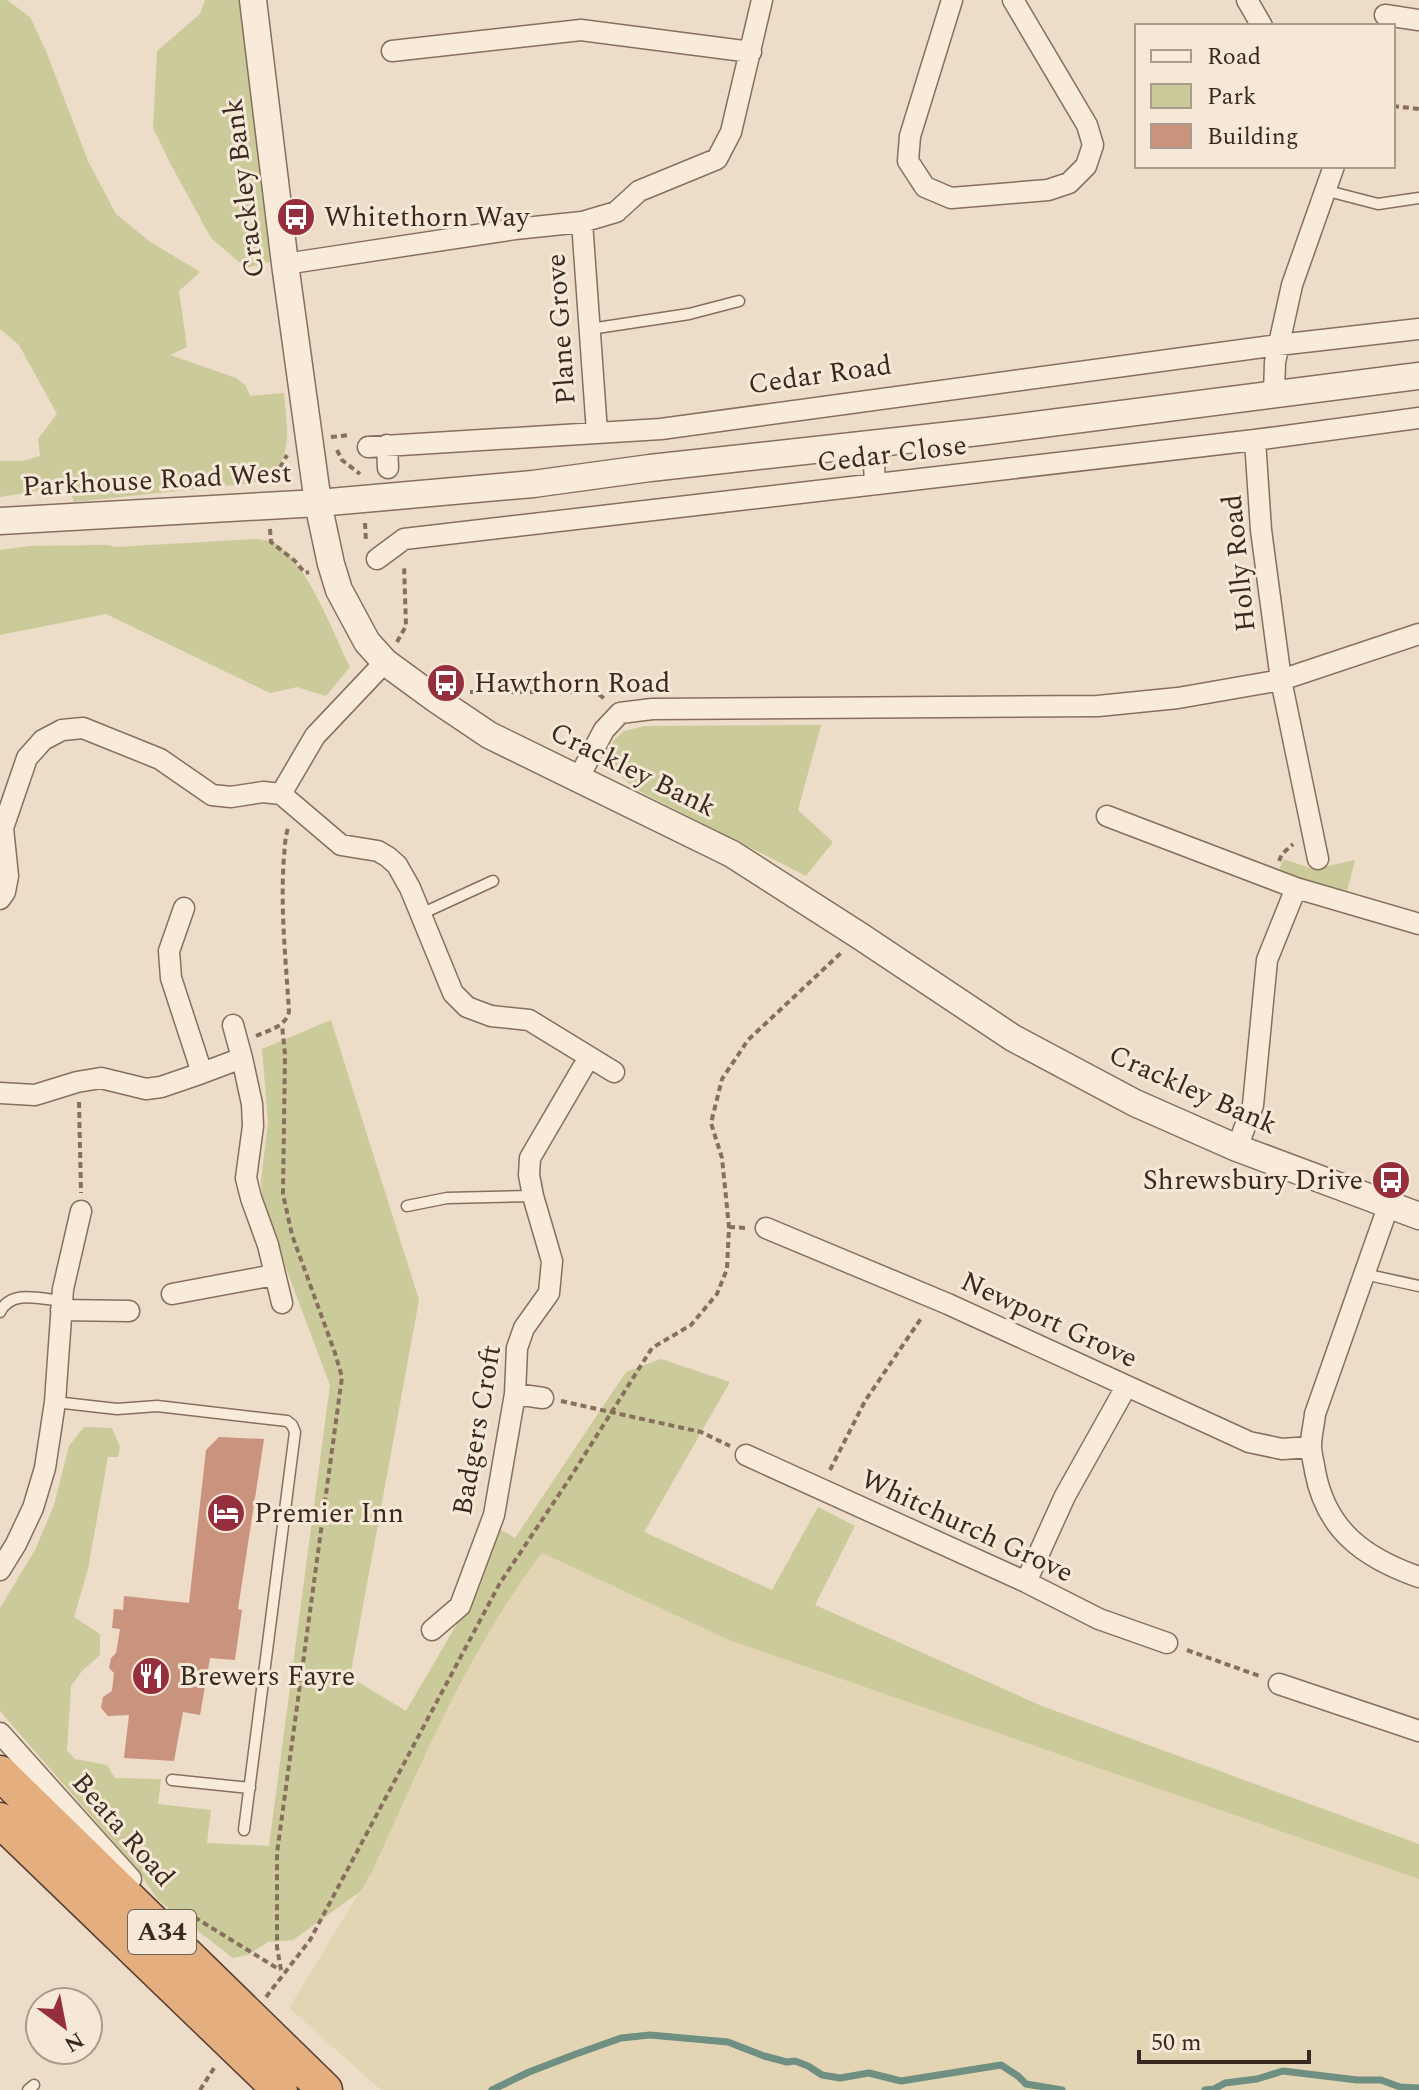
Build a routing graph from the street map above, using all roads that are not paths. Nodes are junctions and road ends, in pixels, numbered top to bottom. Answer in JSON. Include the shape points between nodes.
{"nodes":[{"id":1,"x":253,"y":0,"type":"edge"},
{"id":2,"x":762,"y":0,"type":"edge"},
{"id":3,"x":952,"y":0,"type":"edge"},
{"id":4,"x":1013,"y":0,"type":"edge"},
{"id":5,"x":1247,"y":0,"type":"edge"},
{"id":6,"x":1385,"y":14,"type":"edge"},
{"id":7,"x":1419,"y":20,"type":"edge"},
{"id":8,"x":1261,"y":24,"type":"edge"},
{"id":9,"x":392,"y":51,"type":"dead end"},
{"id":10,"x":751,"y":52,"type":"junction"},
{"id":11,"x":1333,"y":168,"type":"edge"},
{"id":12,"x":1324,"y":190,"type":"junction"},
{"id":13,"x":1419,"y":198,"type":"edge"},
{"id":14,"x":582,"y":222,"type":"junction"},
{"id":15,"x":285,"y":264,"type":"junction"},
{"id":16,"x":739,"y":301,"type":"dead end"},
{"id":17,"x":590,"y":329,"type":"junction"},
{"id":18,"x":1419,"y":329,"type":"edge"},
{"id":19,"x":1278,"y":345,"type":"junction"},
{"id":20,"x":1419,"y":376,"type":"edge"},
{"id":21,"x":1274,"y":395,"type":"junction"},
{"id":22,"x":1419,"y":418,"type":"edge"},
{"id":23,"x":597,"y":432,"type":"junction"},
{"id":24,"x":1255,"y":440,"type":"junction"},
{"id":25,"x":873,"y":444,"type":"junction"},
{"id":26,"x":388,"y":468,"type":"dead end"},
{"id":27,"x":875,"y":484,"type":"junction"},
{"id":28,"x":318,"y":503,"type":"junction"},
{"id":29,"x":0,"y":521,"type":"edge"},
{"id":30,"x":377,"y":559,"type":"dead end"},
{"id":31,"x":1419,"y":634,"type":"edge"},
{"id":32,"x":385,"y":662,"type":"junction"},
{"id":33,"x":1281,"y":680,"type":"junction"},
{"id":34,"x":578,"y":779,"type":"junction"},
{"id":35,"x":281,"y":794,"type":"junction"},
{"id":36,"x":1107,"y":816,"type":"dead end"},
{"id":37,"x":1318,"y":859,"type":"dead end"},
{"id":38,"x":493,"y":881,"type":"dead end"},
{"id":39,"x":1296,"y":888,"type":"junction"},
{"id":40,"x":0,"y":899,"type":"edge"},
{"id":41,"x":184,"y":908,"type":"dead end"},
{"id":42,"x":421,"y":914,"type":"junction"},
{"id":43,"x":1419,"y":924,"type":"edge"},
{"id":44,"x":589,"y":1057,"type":"junction"},
{"id":45,"x":614,"y":1072,"type":"dead end"},
{"id":46,"x":202,"y":1073,"type":"junction"},
{"id":47,"x":0,"y":1093,"type":"edge"},
{"id":48,"x":1237,"y":1148,"type":"junction"},
{"id":49,"x":533,"y":1196,"type":"junction"},
{"id":50,"x":1389,"y":1204,"type":"junction"},
{"id":51,"x":407,"y":1206,"type":"dead end"},
{"id":52,"x":81,"y":1211,"type":"road end"},
{"id":53,"x":1419,"y":1216,"type":"edge"},
{"id":54,"x":766,"y":1228,"type":"dead end"},
{"id":55,"x":1364,"y":1274,"type":"junction"},
{"id":56,"x":274,"y":1275,"type":"junction"},
{"id":57,"x":1419,"y":1286,"type":"edge"},
{"id":58,"x":172,"y":1294,"type":"dead end"},
{"id":59,"x":282,"y":1303,"type":"dead end"},
{"id":60,"x":62,"y":1305,"type":"junction"},
{"id":61,"x":129,"y":1311,"type":"dead end"},
{"id":62,"x":0,"y":1312,"type":"edge"},
{"id":63,"x":1126,"y":1387,"type":"junction"},
{"id":64,"x":515,"y":1394,"type":"junction"},
{"id":65,"x":543,"y":1398,"type":"road end"},
{"id":66,"x":55,"y":1402,"type":"junction"},
{"id":67,"x":1311,"y":1447,"type":"junction"},
{"id":68,"x":746,"y":1455,"type":"road end"},
{"id":69,"x":0,"y":1570,"type":"edge"},
{"id":70,"x":1419,"y":1577,"type":"edge"},
{"id":71,"x":1026,"y":1582,"type":"junction"},
{"id":72,"x":432,"y":1630,"type":"dead end"},
{"id":73,"x":1167,"y":1643,"type":"road end"},
{"id":74,"x":1279,"y":1684,"type":"road end"},
{"id":75,"x":1419,"y":1731,"type":"edge"},
{"id":76,"x":0,"y":1733,"type":"edge"},
{"id":77,"x":0,"y":1773,"type":"edge"},
{"id":78,"x":172,"y":1780,"type":"dead end"},
{"id":79,"x":250,"y":1788,"type":"junction"},
{"id":80,"x":0,"y":1820,"type":"edge"},
{"id":81,"x":244,"y":1830,"type":"dead end"},
{"id":82,"x":238,"y":2020,"type":"junction"},
{"id":83,"x":280,"y":2090,"type":"edge"},
{"id":84,"x":325,"y":2090,"type":"edge"}],
"edges":[{"from":1,"to":15,"type":"street","name":"Crackley Bank"},
{"from":2,"to":10,"type":"street"},
{"from":3,"to":4,"type":"street","via":[[910,136],[908,161],[925,187],[951,198],[1048,190],[1069,183],[1086,166],[1093,145],[1087,125]]},
{"from":5,"to":8,"type":"street"},
{"from":6,"to":7,"type":"street"},
{"from":9,"to":10,"type":"street","via":[[581,30]]},
{"from":10,"to":14,"type":"street","via":[[731,132],[717,159],[639,191],[616,212]]},
{"from":11,"to":12,"type":"street"},
{"from":12,"to":13,"type":"lane","via":[[1378,204]]},
{"from":12,"to":19,"type":"street"},
{"from":14,"to":15,"type":"street"},
{"from":14,"to":17,"type":"street","name":"Plane Grove"},
{"from":15,"to":28,"type":"street","name":"Crackley Bank"},
{"from":16,"to":17,"type":"lane"},
{"from":17,"to":23,"type":"street","name":"Plane Grove"},
{"from":18,"to":19,"type":"street","name":"Cedar Road"},
{"from":19,"to":21,"type":"street"},
{"from":19,"to":23,"type":"street","name":"Cedar Road","via":[[661,429]]},
{"from":20,"to":21,"type":"street"},
{"from":21,"to":25,"type":"street"},
{"from":22,"to":24,"type":"street","name":"Cedar Close"},
{"from":23,"to":26,"type":"street","name":"Cedar Road","via":[[377,446]]},
{"from":24,"to":27,"type":"street","name":"Cedar Close"},
{"from":24,"to":33,"type":"street","name":"Holly Road"},
{"from":25,"to":27,"type":"street"},
{"from":25,"to":28,"type":"street"},
{"from":27,"to":30,"type":"street","name":"Cedar Close","via":[[404,539]]},
{"from":28,"to":29,"type":"street","name":"Parkhouse Road West"},
{"from":28,"to":32,"type":"street","name":"Crackley Bank","via":[[339,590],[367,642]]},
{"from":31,"to":33,"type":"street"},
{"from":32,"to":34,"type":"street","name":"Crackley Bank","via":[[489,735]]},
{"from":32,"to":35,"type":"street","via":[[315,736]]},
{"from":33,"to":34,"type":"street","via":[[1098,706],[620,713],[604,730]]},
{"from":33,"to":37,"type":"street","name":"Holly Road","via":[[1306,839]]},
{"from":34,"to":48,"type":"street","name":"Crackley Bank","via":[[732,854],[1013,1038],[1135,1103]]},
{"from":35,"to":40,"type":"street","via":[[212,795],[160,759],[83,728],[62,730],[43,740],[27,758],[3,828],[8,876]]},
{"from":35,"to":42,"type":"street","via":[[341,845],[388,857]]},
{"from":36,"to":39,"type":"street"},
{"from":38,"to":42,"type":"lane"},
{"from":39,"to":43,"type":"street"},
{"from":39,"to":48,"type":"street","via":[[1267,960],[1253,1105]]},
{"from":41,"to":46,"type":"street","via":[[169,951],[171,978]]},
{"from":42,"to":44,"type":"street","via":[[453,993],[467,1007],[529,1020]]},
{"from":44,"to":45,"type":"street"},
{"from":44,"to":49,"type":"street","name":"Badgers Croft","via":[[530,1158]]},
{"from":46,"to":47,"type":"street","via":[[146,1089],[101,1078],[35,1095]]},
{"from":46,"to":56,"type":"street","via":[[238,1042],[252,1104],[246,1178]]},
{"from":48,"to":50,"type":"street","name":"Crackley Bank"},
{"from":49,"to":51,"type":"lane","via":[[447,1198]]},
{"from":49,"to":64,"type":"street","name":"Badgers Croft","via":[[552,1261],[549,1293],[524,1328],[517,1348]]},
{"from":50,"to":53,"type":"street","name":"Crackley Bank"},
{"from":50,"to":55,"type":"street"},
{"from":52,"to":60,"type":"street"},
{"from":54,"to":63,"type":"street","name":"Newport Grove","via":[[935,1298]]},
{"from":55,"to":57,"type":"lane"},
{"from":55,"to":67,"type":"street","via":[[1315,1414]]},
{"from":56,"to":58,"type":"street"},
{"from":56,"to":59,"type":"street"},
{"from":60,"to":61,"type":"street"},
{"from":60,"to":62,"type":"lane","via":[[11,1298]]},
{"from":60,"to":66,"type":"street"},
{"from":63,"to":67,"type":"street","name":"Newport Grove","via":[[1249,1442],[1282,1449]]},
{"from":63,"to":71,"type":"street","via":[[1065,1496]]},
{"from":64,"to":65,"type":"street"},
{"from":64,"to":72,"type":"street","name":"Badgers Croft","via":[[494,1515],[460,1606]]},
{"from":66,"to":69,"type":"street","via":[[33,1508]]},
{"from":66,"to":79,"type":"lane","via":[[117,1409],[157,1406],[292,1425]]},
{"from":67,"to":70,"type":"street","via":[[1319,1492],[1337,1527],[1370,1556]]},
{"from":68,"to":71,"type":"street","name":"Whitchurch Grove"},
{"from":71,"to":73,"type":"street","name":"Whitchurch Grove","via":[[1099,1619]]},
{"from":74,"to":75,"type":"street"},
{"from":76,"to":82,"type":"street","name":"Beata Road","via":[[129,1877]]},
{"from":77,"to":82,"type":"highway","number":"A34"},
{"from":78,"to":79,"type":"lane"},
{"from":79,"to":81,"type":"lane"},
{"from":80,"to":82,"type":"highway","number":"A34"},
{"from":82,"to":83,"type":"highway","number":"A34"},
{"from":82,"to":84,"type":"highway","number":"A34"}]}
